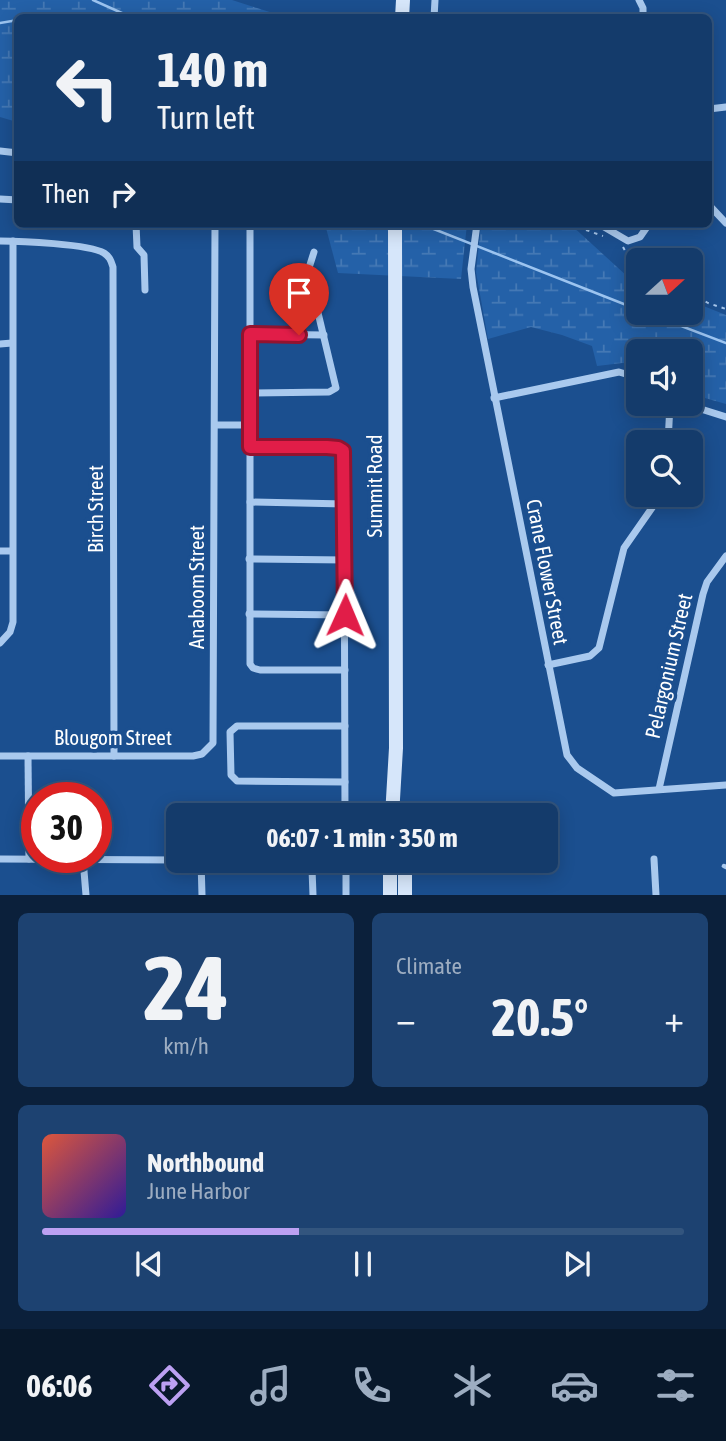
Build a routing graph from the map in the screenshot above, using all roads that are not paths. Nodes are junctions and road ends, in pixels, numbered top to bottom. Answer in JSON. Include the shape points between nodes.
{"nodes":[{"id":1,"x":712,"y":208,"type":"edge"},
{"id":2,"x":726,"y":223,"type":"edge"},
{"id":3,"x":136,"y":228,"type":"edge"},
{"id":4,"x":215,"y":228,"type":"edge"},
{"id":5,"x":250,"y":228,"type":"edge"},
{"id":6,"x":395,"y":228,"type":"edge"},
{"id":7,"x":477,"y":228,"type":"edge"},
{"id":8,"x":606,"y":228,"type":"edge"},
{"id":9,"x":646,"y":228,"type":"edge"},
{"id":10,"x":0,"y":241,"type":"edge"},
{"id":11,"x":13,"y":241,"type":"junction"},
{"id":12,"x":314,"y":252,"type":"dead end"},
{"id":13,"x":145,"y":290,"type":"dead end"},
{"id":14,"x":250,"y":334,"type":"junction"},
{"id":15,"x":324,"y":335,"type":"junction"},
{"id":16,"x":12,"y":343,"type":"junction"},
{"id":17,"x":0,"y":344,"type":"edge"},
{"id":18,"x":626,"y":374,"type":"edge"},
{"id":19,"x":250,"y":393,"type":"junction"},
{"id":20,"x":494,"y":398,"type":"junction"},
{"id":21,"x":703,"y":410,"type":"edge"},
{"id":22,"x":726,"y":417,"type":"edge"},
{"id":23,"x":215,"y":425,"type":"junction"},
{"id":24,"x":250,"y":425,"type":"junction"},
{"id":25,"x":250,"y":447,"type":"junction"},
{"id":26,"x":250,"y":502,"type":"junction"},
{"id":27,"x":345,"y":504,"type":"junction"},
{"id":28,"x":653,"y":507,"type":"edge"},
{"id":29,"x":0,"y":551,"type":"edge"},
{"id":30,"x":12,"y":551,"type":"junction"},
{"id":31,"x":726,"y":556,"type":"edge"},
{"id":32,"x":249,"y":559,"type":"junction"},
{"id":33,"x":346,"y":560,"type":"junction"},
{"id":34,"x":249,"y":614,"type":"junction"},
{"id":35,"x":345,"y":615,"type":"junction"},
{"id":36,"x":0,"y":643,"type":"edge"},
{"id":37,"x":548,"y":665,"type":"junction"},
{"id":38,"x":345,"y":670,"type":"junction"},
{"id":39,"x":345,"y":726,"type":"junction"},
{"id":40,"x":214,"y":734,"type":"joint"},
{"id":41,"x":396,"y":748,"type":"junction"},
{"id":42,"x":0,"y":756,"type":"edge"},
{"id":43,"x":28,"y":756,"type":"junction"},
{"id":44,"x":114,"y":756,"type":"junction"},
{"id":45,"x":28,"y":782,"type":"edge"},
{"id":46,"x":345,"y":782,"type":"junction"},
{"id":47,"x":726,"y":785,"type":"edge"},
{"id":48,"x":659,"y":789,"type":"junction"},
{"id":49,"x":345,"y":803,"type":"edge"},
{"id":50,"x":393,"y":803,"type":"edge"},
{"id":51,"x":401,"y":803,"type":"edge"},
{"id":52,"x":0,"y":859,"type":"edge"},
{"id":53,"x":21,"y":859,"type":"edge"},
{"id":54,"x":112,"y":859,"type":"edge"},
{"id":55,"x":654,"y":859,"type":"dead end"},
{"id":56,"x":166,"y":860,"type":"edge"},
{"id":57,"x":84,"y":873,"type":"edge"},
{"id":58,"x":201,"y":873,"type":"edge"},
{"id":59,"x":312,"y":873,"type":"edge"},
{"id":60,"x":346,"y":873,"type":"edge"},
{"id":61,"x":390,"y":873,"type":"edge"},
{"id":62,"x":404,"y":873,"type":"edge"},
{"id":63,"x":86,"y":895,"type":"edge"},
{"id":64,"x":202,"y":895,"type":"edge"},
{"id":65,"x":313,"y":895,"type":"edge"},
{"id":66,"x":346,"y":895,"type":"edge"},
{"id":67,"x":390,"y":895,"type":"edge"},
{"id":68,"x":405,"y":895,"type":"edge"},
{"id":69,"x":656,"y":895,"type":"edge"}],
"edges":[{"from":1,"to":2,"type":"street"},
{"from":3,"to":13,"type":"street","via":[[136,244],[144,255]]},
{"from":4,"to":23,"type":"street","name":"Anaboom Street"},
{"from":5,"to":14,"type":"street"},
{"from":6,"to":41,"type":"main road","name":"Summit Road"},
{"from":7,"to":20,"type":"street","name":"Crane Flower Street","via":[[472,278]]},
{"from":8,"to":9,"type":"street","via":[[628,241],[640,237]]},
{"from":10,"to":11,"type":"street"},
{"from":11,"to":16,"type":"street"},
{"from":11,"to":44,"type":"street","name":"Birch Street","via":[[99,251],[112,263]]},
{"from":12,"to":15,"type":"street","via":[[308,271]]},
{"from":14,"to":15,"type":"street"},
{"from":14,"to":19,"type":"street"},
{"from":15,"to":19,"type":"street","via":[[337,384],[334,390]]},
{"from":16,"to":17,"type":"street"},
{"from":16,"to":30,"type":"street"},
{"from":18,"to":20,"type":"street"},
{"from":19,"to":24,"type":"street"},
{"from":20,"to":37,"type":"street","name":"Crane Flower Street"},
{"from":21,"to":22,"type":"street"},
{"from":23,"to":24,"type":"street"},
{"from":23,"to":40,"type":"street","name":"Anaboom Street"},
{"from":24,"to":25,"type":"street"},
{"from":25,"to":26,"type":"street"},
{"from":25,"to":27,"type":"street","via":[[340,448],[345,457]]},
{"from":26,"to":27,"type":"street"},
{"from":26,"to":32,"type":"street"},
{"from":27,"to":33,"type":"street"},
{"from":28,"to":37,"type":"street","via":[[624,548],[599,648],[590,656]]},
{"from":29,"to":30,"type":"street"},
{"from":30,"to":36,"type":"street","via":[[12,628]]},
{"from":31,"to":48,"type":"street","name":"Pelargonium Street","via":[[703,594]]},
{"from":32,"to":33,"type":"street"},
{"from":32,"to":34,"type":"street"},
{"from":33,"to":35,"type":"street"},
{"from":34,"to":35,"type":"street"},
{"from":34,"to":38,"type":"street","via":[[253,668]]},
{"from":35,"to":38,"type":"street"},
{"from":37,"to":48,"type":"street","name":"Crane Flower Street","via":[[571,762],[614,793]]},
{"from":38,"to":39,"type":"street"},
{"from":39,"to":46,"type":"street"},
{"from":39,"to":46,"type":"street","via":[[237,726],[230,732],[230,745],[231,775],[237,781]]},
{"from":40,"to":44,"type":"street","name":"Blougom Street","via":[[210,747],[198,755]]},
{"from":41,"to":50,"type":"main road","name":"Summit Road"},
{"from":41,"to":51,"type":"main road","name":"Summit Road"},
{"from":42,"to":43,"type":"street","name":"Blougom Street"},
{"from":43,"to":44,"type":"street","name":"Blougom Street"},
{"from":43,"to":45,"type":"street"},
{"from":46,"to":49,"type":"street"},
{"from":47,"to":48,"type":"street","name":"Crane Flower Street"},
{"from":52,"to":53,"type":"street"},
{"from":54,"to":56,"type":"street"},
{"from":55,"to":69,"type":"street"},
{"from":57,"to":63,"type":"street"},
{"from":58,"to":64,"type":"street"},
{"from":59,"to":65,"type":"street"},
{"from":60,"to":66,"type":"street"},
{"from":61,"to":67,"type":"main road"},
{"from":62,"to":68,"type":"main road"}]}
